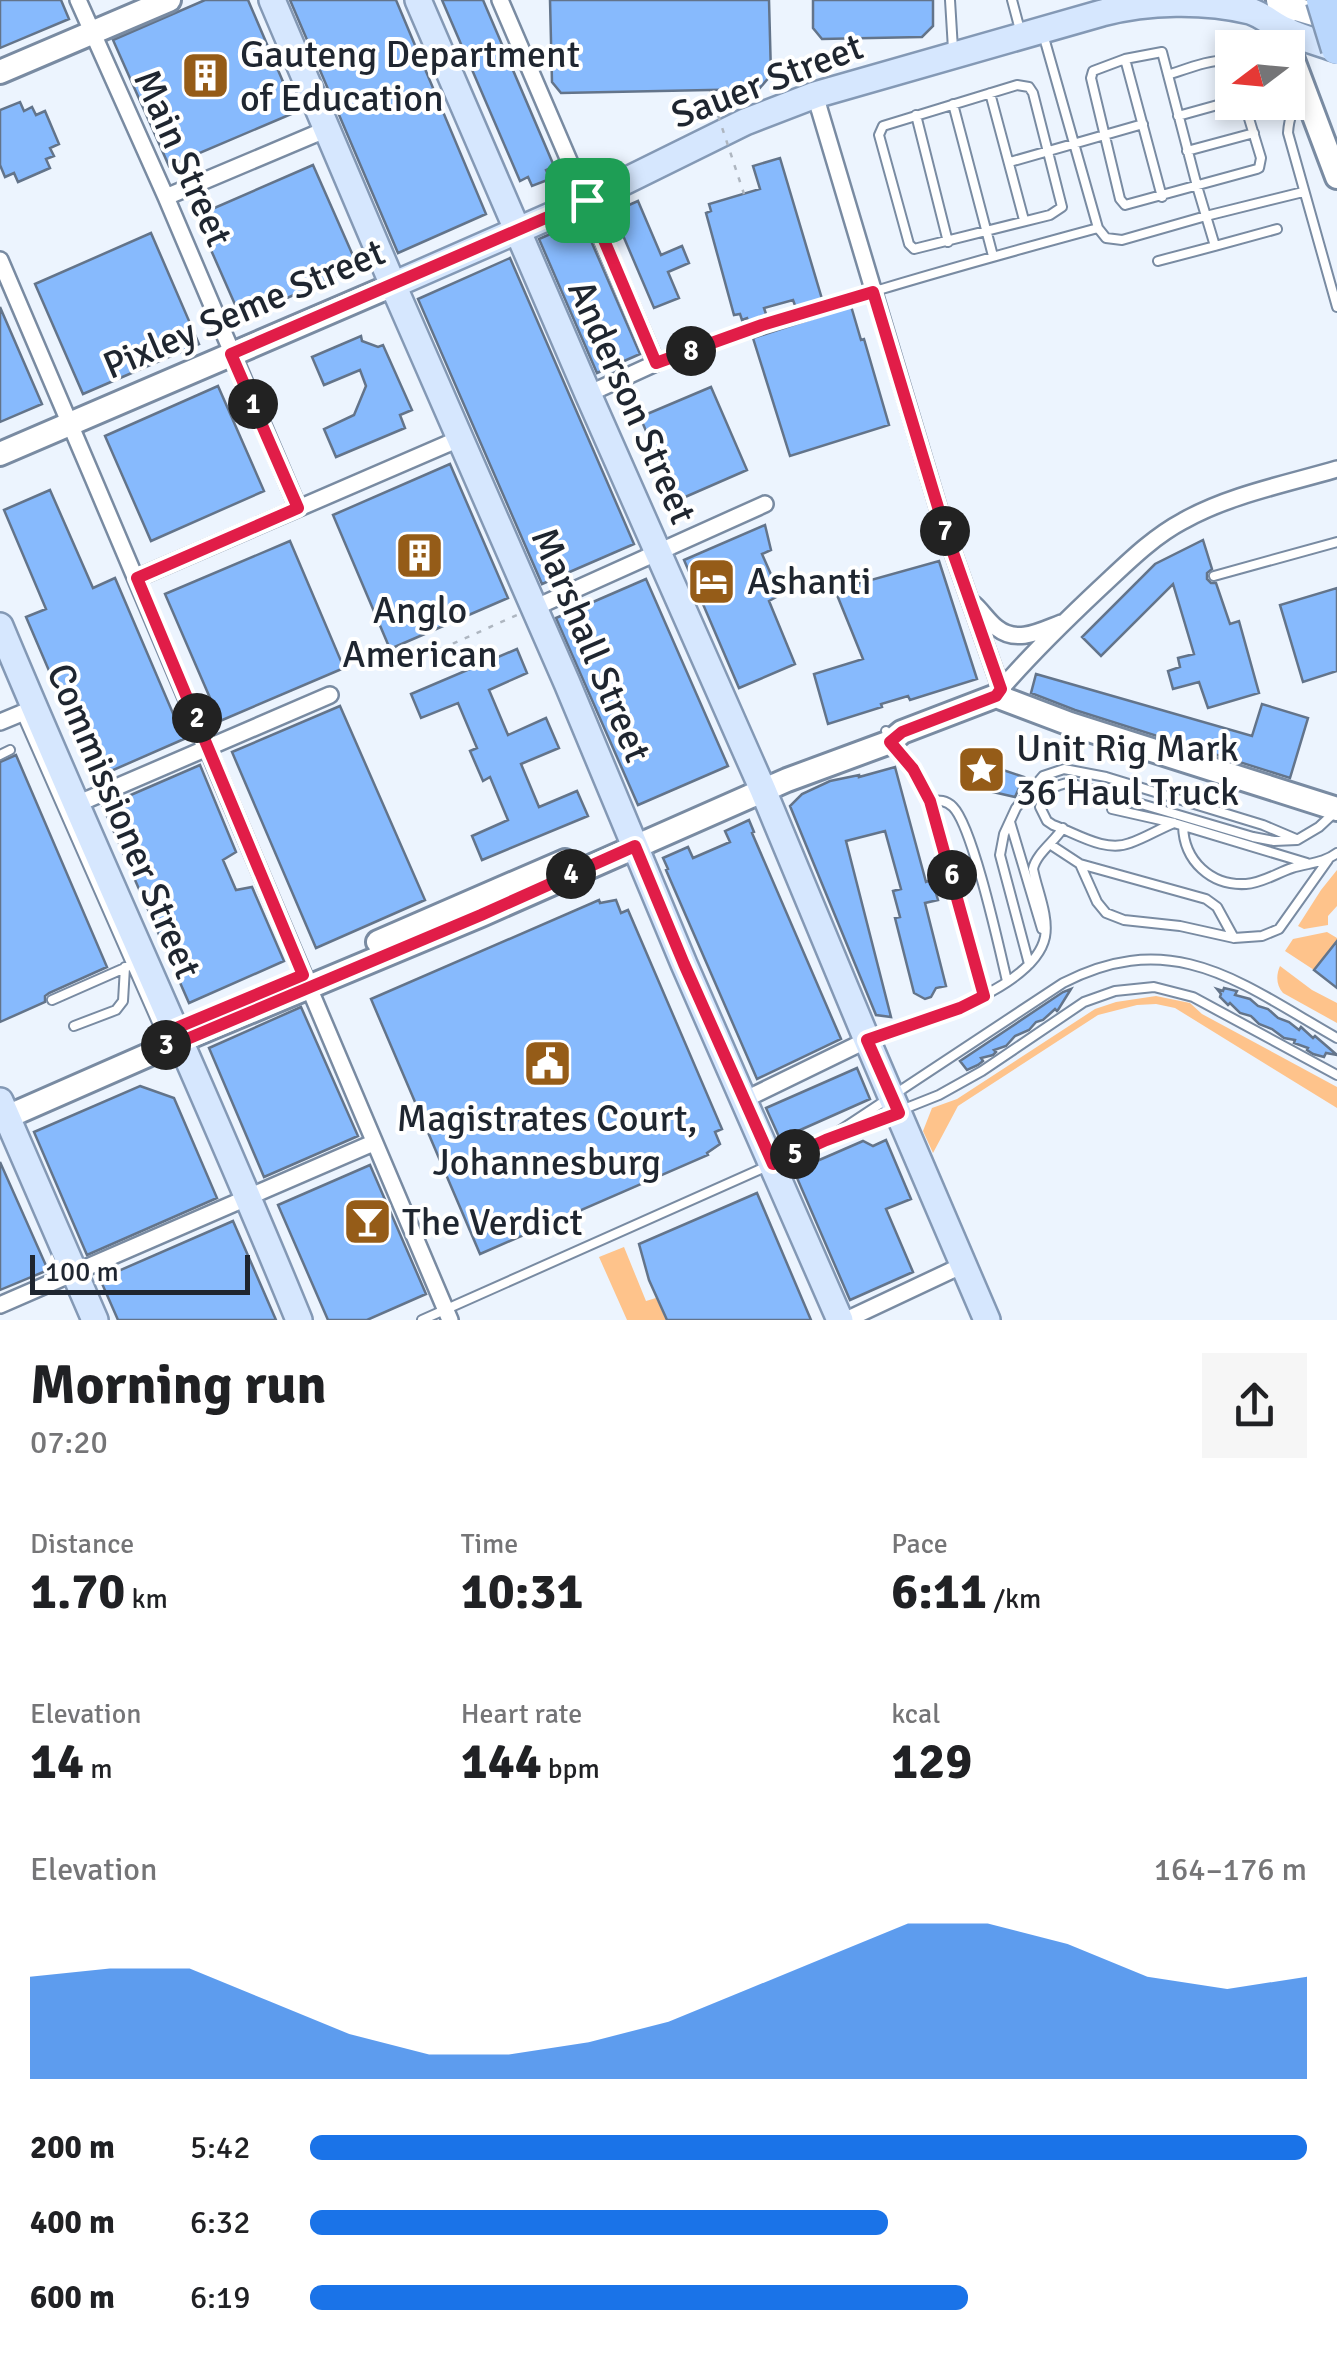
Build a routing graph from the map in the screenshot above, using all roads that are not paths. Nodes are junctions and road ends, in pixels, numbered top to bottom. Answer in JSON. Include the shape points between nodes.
{"nodes":[{"id":1,"x":78,"y":0,"type":"edge"},
{"id":2,"x":169,"y":0,"type":"edge"},
{"id":3,"x":272,"y":0,"type":"edge"},
{"id":4,"x":418,"y":0,"type":"edge"},
{"id":5,"x":500,"y":0,"type":"edge"},
{"id":6,"x":950,"y":0,"type":"edge"},
{"id":7,"x":1012,"y":0,"type":"edge"},
{"id":8,"x":1322,"y":0,"type":"edge"},
{"id":9,"x":1278,"y":2,"type":"edge"},
{"id":10,"x":1337,"y":21,"type":"edge"},
{"id":11,"x":1285,"y":30,"type":"joint"},
{"id":12,"x":1032,"y":32,"type":"junction"},
{"id":13,"x":92,"y":34,"type":"junction"},
{"id":14,"x":1305,"y":37,"type":"edge"},
{"id":15,"x":1337,"y":49,"type":"edge"},
{"id":16,"x":954,"y":54,"type":"junction"},
{"id":17,"x":1126,"y":59,"type":"junction"},
{"id":18,"x":1215,"y":62,"type":"edge"},
{"id":19,"x":0,"y":72,"type":"edge"},
{"id":20,"x":1168,"y":74,"type":"junction"},
{"id":21,"x":1305,"y":92,"type":"edge"},
{"id":22,"x":990,"y":93,"type":"junction"},
{"id":23,"x":815,"y":95,"type":"junction"},
{"id":24,"x":1307,"y":98,"type":"junction"},
{"id":25,"x":953,"y":104,"type":"junction"},
{"id":26,"x":1215,"y":106,"type":"edge"},
{"id":27,"x":916,"y":116,"type":"junction"},
{"id":28,"x":1178,"y":116,"type":"junction"},
{"id":29,"x":1250,"y":120,"type":"edge"},
{"id":30,"x":1143,"y":124,"type":"junction"},
{"id":31,"x":327,"y":130,"type":"junction"},
{"id":32,"x":1254,"y":133,"type":"junction"},
{"id":33,"x":1104,"y":136,"type":"junction"},
{"id":34,"x":1073,"y":144,"type":"junction"},
{"id":35,"x":1187,"y":151,"type":"junction"},
{"id":36,"x":1049,"y":152,"type":"junction"},
{"id":37,"x":1010,"y":162,"type":"junction"},
{"id":38,"x":1337,"y":176,"type":"edge"},
{"id":39,"x":1197,"y":186,"type":"junction"},
{"id":40,"x":1303,"y":192,"type":"junction"},
{"id":41,"x":1162,"y":197,"type":"junction"},
{"id":42,"x":166,"y":198,"type":"junction"},
{"id":43,"x":587,"y":200,"type":"junction"},
{"id":44,"x":1206,"y":216,"type":"junction"},
{"id":45,"x":1024,"y":220,"type":"junction"},
{"id":46,"x":1098,"y":228,"type":"junction"},
{"id":47,"x":1276,"y":229,"type":"dead end"},
{"id":48,"x":986,"y":230,"type":"junction"},
{"id":49,"x":518,"y":232,"type":"junction"},
{"id":50,"x":948,"y":242,"type":"junction"},
{"id":51,"x":1215,"y":246,"type":"junction"},
{"id":52,"x":994,"y":256,"type":"junction"},
{"id":53,"x":0,"y":260,"type":"edge"},
{"id":54,"x":1158,"y":261,"type":"dead end"},
{"id":55,"x":393,"y":286,"type":"junction"},
{"id":56,"x":873,"y":292,"type":"junction"},
{"id":57,"x":1337,"y":307,"type":"edge"},
{"id":58,"x":231,"y":354,"type":"junction"},
{"id":59,"x":656,"y":363,"type":"junction"},
{"id":60,"x":588,"y":394,"type":"junction"},
{"id":61,"x":70,"y":424,"type":"junction"},
{"id":62,"x":461,"y":438,"type":"junction"},
{"id":63,"x":0,"y":454,"type":"edge"},
{"id":64,"x":1337,"y":469,"type":"edge"},
{"id":65,"x":765,"y":504,"type":"dead end"},
{"id":66,"x":298,"y":508,"type":"junction"},
{"id":67,"x":1337,"y":542,"type":"edge"},
{"id":68,"x":658,"y":553,"type":"junction"},
{"id":69,"x":1214,"y":576,"type":"dead end"},
{"id":70,"x":137,"y":578,"type":"junction"},
{"id":71,"x":967,"y":597,"type":"junction"},
{"id":72,"x":534,"y":608,"type":"junction"},
{"id":73,"x":1067,"y":620,"type":"junction"},
{"id":74,"x":0,"y":626,"type":"edge"},
{"id":75,"x":999,"y":692,"type":"junction"},
{"id":76,"x":330,"y":695,"type":"dead end"},
{"id":77,"x":28,"y":711,"type":"junction"},
{"id":78,"x":0,"y":722,"type":"edge"},
{"id":79,"x":893,"y":735,"type":"junction"},
{"id":80,"x":210,"y":748,"type":"junction"},
{"id":81,"x":10,"y":750,"type":"dead end"},
{"id":82,"x":0,"y":755,"type":"edge"},
{"id":83,"x":760,"y":784,"type":"junction"},
{"id":84,"x":930,"y":801,"type":"junction"},
{"id":85,"x":76,"y":804,"type":"junction"},
{"id":86,"x":1112,"y":809,"type":"dead end"},
{"id":87,"x":1337,"y":810,"type":"edge"},
{"id":88,"x":1010,"y":821,"type":"junction"},
{"id":89,"x":1178,"y":824,"type":"junction"},
{"id":90,"x":1063,"y":828,"type":"junction"},
{"id":91,"x":633,"y":839,"type":"junction"},
{"id":92,"x":1297,"y":840,"type":"junction"},
{"id":93,"x":1051,"y":846,"type":"junction"},
{"id":94,"x":1337,"y":853,"type":"edge"},
{"id":95,"x":1328,"y":860,"type":"junction"},
{"id":96,"x":1306,"y":863,"type":"junction"},
{"id":97,"x":1080,"y":864,"type":"junction"},
{"id":98,"x":1044,"y":938,"type":"junction"},
{"id":99,"x":1234,"y":938,"type":"junction"},
{"id":100,"x":1029,"y":964,"type":"junction"},
{"id":101,"x":128,"y":966,"type":"junction"},
{"id":102,"x":306,"y":981,"type":"junction"},
{"id":103,"x":1006,"y":981,"type":"junction"},
{"id":104,"x":984,"y":996,"type":"junction"},
{"id":105,"x":52,"y":1000,"type":"dead end"},
{"id":106,"x":74,"y":1026,"type":"dead end"},
{"id":107,"x":171,"y":1038,"type":"junction"},
{"id":108,"x":1337,"y":1038,"type":"edge"},
{"id":109,"x":867,"y":1040,"type":"junction"},
{"id":110,"x":1337,"y":1075,"type":"edge"},
{"id":111,"x":744,"y":1100,"type":"junction"},
{"id":112,"x":896,"y":1105,"type":"junction"},
{"id":113,"x":2,"y":1109,"type":"edge"},
{"id":114,"x":826,"y":1140,"type":"junction"},
{"id":115,"x":373,"y":1143,"type":"junction"},
{"id":116,"x":773,"y":1164,"type":"junction"},
{"id":117,"x":249,"y":1198,"type":"junction"},
{"id":118,"x":963,"y":1265,"type":"junction"},
{"id":119,"x":75,"y":1273,"type":"junction"},
{"id":120,"x":0,"y":1305,"type":"edge"},
{"id":121,"x":448,"y":1315,"type":"edge"},
{"id":122,"x":95,"y":1320,"type":"edge"},
{"id":123,"x":300,"y":1320,"type":"edge"},
{"id":124,"x":422,"y":1320,"type":"edge"},
{"id":125,"x":843,"y":1320,"type":"edge"},
{"id":126,"x":987,"y":1320,"type":"edge"}],
"edges":[{"from":1,"to":13,"type":"street","name":"Main Street"},
{"from":2,"to":13,"type":"street"},
{"from":3,"to":31,"type":"main road","name":"Marshall Street"},
{"from":4,"to":49,"type":"main road","name":"Anderson Street"},
{"from":5,"to":43,"type":"street"},
{"from":6,"to":16,"type":"lane"},
{"from":7,"to":12,"type":"lane"},
{"from":8,"to":15,"type":"highway","bridge":true},
{"from":9,"to":10,"type":"street"},
{"from":9,"to":11,"type":"street"},
{"from":11,"to":12,"type":"main road","name":"Sauer Street","via":[[1230,6],[1166,1],[1086,10]]},
{"from":12,"to":16,"type":"main road","name":"Sauer Street"},
{"from":12,"to":34,"type":"lane"},
{"from":13,"to":19,"type":"street"},
{"from":13,"to":42,"type":"street","name":"Main Street"},
{"from":14,"to":15,"type":"main road","name":"Sauer Street"},
{"from":16,"to":23,"type":"main road","name":"Sauer Street"},
{"from":17,"to":20,"type":"lane","via":[[1162,52]]},
{"from":17,"to":30,"type":"lane"},
{"from":17,"to":33,"type":"lane","via":[[1090,78]]},
{"from":18,"to":20,"type":"lane"},
{"from":20,"to":28,"type":"lane"},
{"from":21,"to":24,"type":"street"},
{"from":22,"to":25,"type":"lane"},
{"from":22,"to":36,"type":"lane","via":[[1028,87]]},
{"from":22,"to":37,"type":"lane"},
{"from":23,"to":43,"type":"main road","name":"Sauer Street"},
{"from":23,"to":56,"type":"street"},
{"from":24,"to":38,"type":"street"},
{"from":24,"to":40,"type":"lane","via":[[1289,119]]},
{"from":25,"to":27,"type":"lane"},
{"from":25,"to":48,"type":"lane"},
{"from":26,"to":28,"type":"lane"},
{"from":27,"to":50,"type":"lane"},
{"from":27,"to":50,"type":"lane","via":[[883,126],[879,135],[909,244],[914,249]]},
{"from":28,"to":35,"type":"lane"},
{"from":29,"to":32,"type":"lane"},
{"from":30,"to":33,"type":"lane"},
{"from":30,"to":41,"type":"lane"},
{"from":31,"to":42,"type":"street"},
{"from":31,"to":55,"type":"main road","name":"Marshall Street"},
{"from":32,"to":35,"type":"lane"},
{"from":32,"to":39,"type":"lane","via":[[1259,168]]},
{"from":33,"to":34,"type":"lane"},
{"from":33,"to":41,"type":"lane","via":[[1125,205]]},
{"from":34,"to":36,"type":"lane"},
{"from":34,"to":46,"type":"lane"},
{"from":35,"to":39,"type":"lane"},
{"from":36,"to":37,"type":"lane"},
{"from":36,"to":45,"type":"lane","via":[[1062,207]]},
{"from":37,"to":45,"type":"lane"},
{"from":39,"to":41,"type":"lane"},
{"from":39,"to":44,"type":"lane"},
{"from":40,"to":44,"type":"lane"},
{"from":40,"to":57,"type":"lane"},
{"from":42,"to":58,"type":"street","name":"Main Street"},
{"from":43,"to":49,"type":"main road","name":"Sauer Street"},
{"from":43,"to":59,"type":"street"},
{"from":44,"to":46,"type":"lane","via":[[1122,240],[1106,238]]},
{"from":44,"to":51,"type":"lane"},
{"from":45,"to":48,"type":"lane"},
{"from":46,"to":52,"type":"lane"},
{"from":47,"to":51,"type":"lane"},
{"from":48,"to":50,"type":"lane"},
{"from":48,"to":52,"type":"lane"},
{"from":49,"to":55,"type":"main road","name":"Pixley Seme Street"},
{"from":49,"to":60,"type":"main road","name":"Anderson Street"},
{"from":51,"to":54,"type":"lane"},
{"from":52,"to":56,"type":"lane"},
{"from":53,"to":61,"type":"street"},
{"from":55,"to":58,"type":"street","name":"Pixley Seme Street"},
{"from":55,"to":62,"type":"main road","name":"Marshall Street"},
{"from":56,"to":59,"type":"lane"},
{"from":56,"to":71,"type":"street"},
{"from":58,"to":61,"type":"street","name":"Pixley Seme Street"},
{"from":58,"to":66,"type":"street","name":"Main Street"},
{"from":59,"to":60,"type":"street"},
{"from":60,"to":68,"type":"main road","name":"Anderson Street"},
{"from":61,"to":63,"type":"street","name":"Pixley Seme Street"},
{"from":61,"to":70,"type":"street"},
{"from":62,"to":66,"type":"street"},
{"from":62,"to":72,"type":"main road","name":"Marshall Street"},
{"from":64,"to":73,"type":"street","via":[[1186,518],[1158,535]]},
{"from":65,"to":68,"type":"street"},
{"from":66,"to":70,"type":"street"},
{"from":67,"to":69,"type":"lane"},
{"from":68,"to":72,"type":"street"},
{"from":68,"to":83,"type":"main road","name":"Anderson Street"},
{"from":70,"to":80,"type":"street"},
{"from":71,"to":73,"type":"street","via":[[1012,636]]},
{"from":71,"to":75,"type":"street"},
{"from":72,"to":91,"type":"main road","name":"Marshall Street"},
{"from":73,"to":75,"type":"street"},
{"from":74,"to":77,"type":"main road","name":"Commissioner Street"},
{"from":75,"to":79,"type":"street"},
{"from":75,"to":87,"type":"street","via":[[1070,724]]},
{"from":76,"to":80,"type":"street"},
{"from":77,"to":78,"type":"street"},
{"from":77,"to":85,"type":"main road","name":"Commissioner Street"},
{"from":77,"to":101,"type":"lane"},
{"from":79,"to":83,"type":"street","via":[[810,754]]},
{"from":79,"to":84,"type":"lane"},
{"from":80,"to":85,"type":"street"},
{"from":80,"to":102,"type":"street"},
{"from":81,"to":82,"type":"lane"},
{"from":83,"to":91,"type":"street"},
{"from":83,"to":109,"type":"main road","name":"Anderson Street"},
{"from":84,"to":103,"type":"lane","via":[[951,805],[962,821]]},
{"from":84,"to":104,"type":"lane"},
{"from":85,"to":107,"type":"main road","name":"Commissioner Street"},
{"from":86,"to":89,"type":"lane"},
{"from":87,"to":92,"type":"lane"},
{"from":88,"to":92,"type":"lane","via":[[1042,776],[1064,768],[1263,824]]},
{"from":88,"to":98,"type":"lane"},
{"from":88,"to":100,"type":"lane","via":[[1000,855]]},
{"from":89,"to":90,"type":"lane","via":[[1121,846]]},
{"from":89,"to":96,"type":"lane"},
{"from":89,"to":96,"type":"lane","via":[[1193,862],[1215,877],[1252,883]]},
{"from":90,"to":92,"type":"lane","via":[[1047,821],[1040,807],[1044,795],[1070,783],[1252,837]]},
{"from":90,"to":93,"type":"lane"},
{"from":91,"to":102,"type":"street"},
{"from":91,"to":111,"type":"main road","name":"Marshall Street"},
{"from":93,"to":97,"type":"lane"},
{"from":93,"to":98,"type":"lane","via":[[1033,869]]},
{"from":94,"to":95,"type":"lane"},
{"from":95,"to":96,"type":"lane"},
{"from":95,"to":99,"type":"lane","via":[[1278,929]]},
{"from":97,"to":99,"type":"lane","via":[[1206,900]]},
{"from":97,"to":99,"type":"lane","via":[[1106,914]]},
{"from":98,"to":100,"type":"lane"},
{"from":100,"to":103,"type":"lane"},
{"from":101,"to":105,"type":"lane"},
{"from":101,"to":106,"type":"lane","via":[[120,1006]]},
{"from":101,"to":107,"type":"lane"},
{"from":102,"to":107,"type":"street"},
{"from":102,"to":115,"type":"street"},
{"from":103,"to":104,"type":"lane"},
{"from":104,"to":109,"type":"lane"},
{"from":107,"to":113,"type":"street"},
{"from":107,"to":117,"type":"main road","name":"Commissioner Street"},
{"from":108,"to":112,"type":"lane","via":[[1206,968],[1173,959],[1130,959],[1063,983]]},
{"from":109,"to":111,"type":"street"},
{"from":109,"to":112,"type":"main road","name":"Anderson Street"},
{"from":110,"to":112,"type":"lane","via":[[1193,996],[1134,988],[1084,1002],[956,1087]]},
{"from":111,"to":116,"type":"main road","name":"Marshall Street"},
{"from":112,"to":114,"type":"lane"},
{"from":112,"to":114,"type":"lane"},
{"from":112,"to":118,"type":"main road","name":"Anderson Street"},
{"from":113,"to":119,"type":"main road"},
{"from":114,"to":116,"type":"lane"},
{"from":115,"to":117,"type":"street"},
{"from":115,"to":121,"type":"street"},
{"from":116,"to":121,"type":"lane"},
{"from":116,"to":125,"type":"main road","name":"Marshall Street"},
{"from":117,"to":119,"type":"street"},
{"from":117,"to":123,"type":"main road","name":"Commissioner Street"},
{"from":118,"to":125,"type":"street"},
{"from":118,"to":126,"type":"main road","name":"Anderson Street"},
{"from":119,"to":120,"type":"street"},
{"from":119,"to":122,"type":"main road"},
{"from":121,"to":124,"type":"lane"}]}
